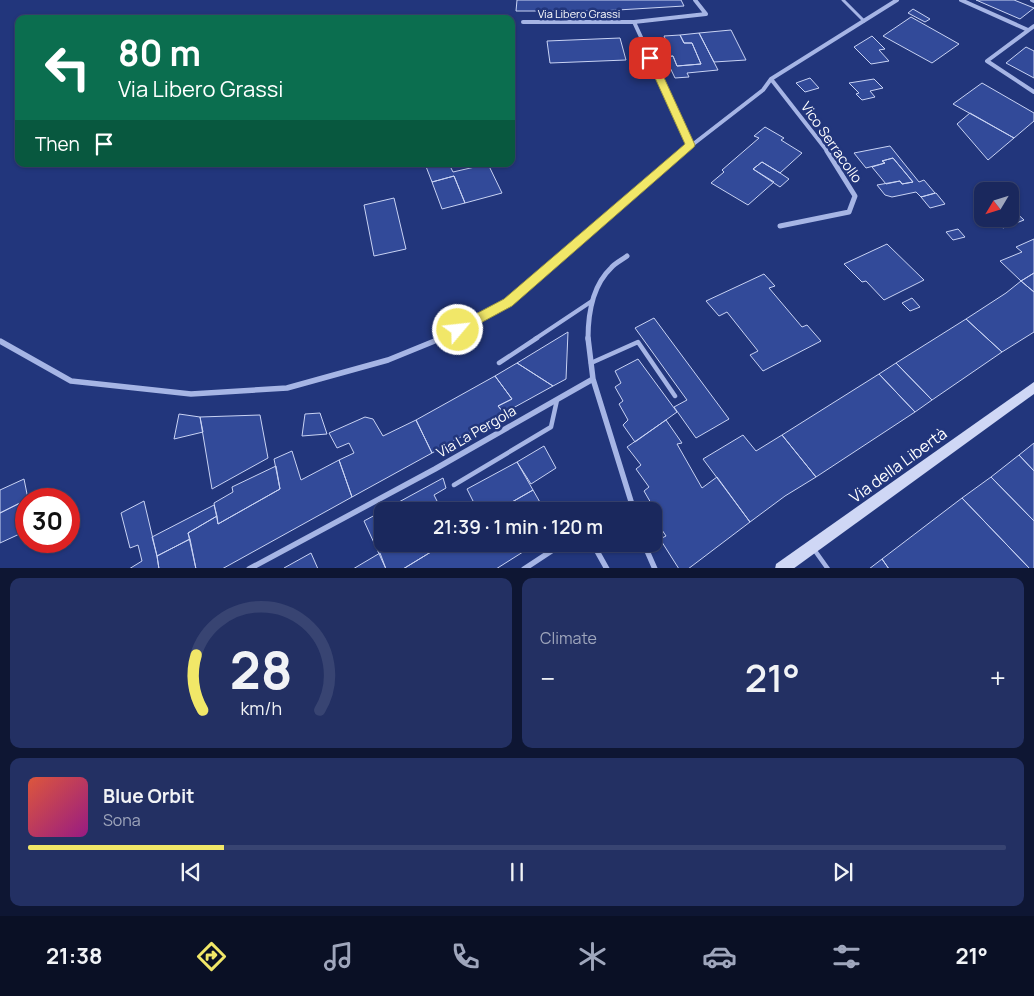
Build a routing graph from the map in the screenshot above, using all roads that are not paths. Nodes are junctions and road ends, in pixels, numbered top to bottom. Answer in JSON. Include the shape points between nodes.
{"nodes":[{"id":1,"x":695,"y":0,"type":"edge"},
{"id":2,"x":843,"y":0,"type":"edge"},
{"id":3,"x":897,"y":0,"type":"edge"},
{"id":4,"x":960,"y":0,"type":"edge"},
{"id":5,"x":523,"y":22,"type":"dead end"},
{"id":6,"x":634,"y":22,"type":"junction"},
{"id":7,"x":864,"y":22,"type":"junction"},
{"id":8,"x":1034,"y":26,"type":"edge"},
{"id":9,"x":1028,"y":30,"type":"junction"},
{"id":10,"x":771,"y":80,"type":"junction"},
{"id":11,"x":1034,"y":92,"type":"edge"},
{"id":12,"x":691,"y":145,"type":"junction"},
{"id":13,"x":780,"y":226,"type":"dead end"},
{"id":14,"x":627,"y":256,"type":"dead end"},
{"id":15,"x":592,"y":301,"type":"junction"},
{"id":16,"x":0,"y":341,"type":"edge"},
{"id":17,"x":499,"y":364,"type":"dead end"},
{"id":18,"x":589,"y":364,"type":"junction"},
{"id":19,"x":593,"y":379,"type":"junction"},
{"id":20,"x":1034,"y":388,"type":"edge"},
{"id":21,"x":675,"y":396,"type":"dead end"},
{"id":22,"x":557,"y":400,"type":"junction"},
{"id":23,"x":454,"y":485,"type":"dead end"},
{"id":24,"x":631,"y":502,"type":"edge"},
{"id":25,"x":812,"y":546,"type":"junction"},
{"id":26,"x":549,"y":552,"type":"edge"},
{"id":27,"x":598,"y":552,"type":"edge"},
{"id":28,"x":648,"y":552,"type":"edge"},
{"id":29,"x":249,"y":568,"type":"edge"},
{"id":30,"x":524,"y":568,"type":"edge"},
{"id":31,"x":607,"y":568,"type":"edge"},
{"id":32,"x":655,"y":568,"type":"edge"},
{"id":33,"x":781,"y":568,"type":"edge"},
{"id":34,"x":828,"y":568,"type":"edge"}],
"edges":[{"from":1,"to":6,"type":"street","name":"Via Libero Grassi","via":[[706,14]]},
{"from":2,"to":7,"type":"lane"},
{"from":3,"to":7,"type":"street"},
{"from":4,"to":9,"type":"street"},
{"from":5,"to":6,"type":"street","name":"Via Libero Grassi"},
{"from":6,"to":12,"type":"street","name":"Via Libero Grassi"},
{"from":7,"to":10,"type":"street"},
{"from":8,"to":9,"type":"street"},
{"from":9,"to":11,"type":"street","via":[[987,61]]},
{"from":10,"to":12,"type":"street","via":[[764,90]]},
{"from":10,"to":13,"type":"street","name":"Vico Serracollo","via":[[844,175],[855,196],[849,212]]},
{"from":12,"to":16,"type":"street","via":[[508,302],[443,337],[379,362],[287,388],[191,394],[71,381]]},
{"from":14,"to":15,"type":"street","via":[[610,268]]},
{"from":15,"to":17,"type":"lane"},
{"from":15,"to":18,"type":"street"},
{"from":18,"to":19,"type":"street"},
{"from":18,"to":21,"type":"lane","via":[[638,342]]},
{"from":19,"to":22,"type":"street","name":"Via La Pergola"},
{"from":19,"to":24,"type":"street"},
{"from":20,"to":25,"type":"main road","name":"Via della Libertà"},
{"from":22,"to":23,"type":"lane","via":[[552,427]]},
{"from":22,"to":29,"type":"street","name":"Via La Pergola"},
{"from":25,"to":33,"type":"main road","name":"Via della Libertà"},
{"from":25,"to":34,"type":"lane"},
{"from":26,"to":30,"type":"street"},
{"from":27,"to":31,"type":"street"},
{"from":28,"to":32,"type":"street"}]}
